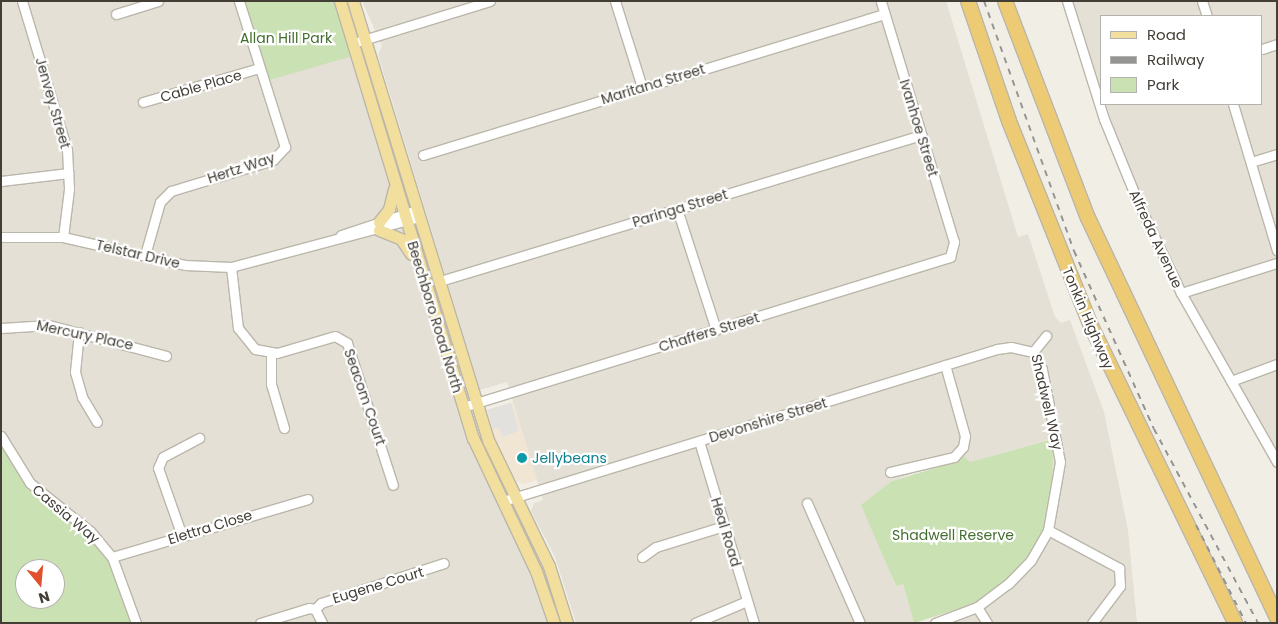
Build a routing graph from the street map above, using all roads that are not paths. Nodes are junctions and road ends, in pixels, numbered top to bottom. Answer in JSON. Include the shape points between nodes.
{"nodes":[{"id":1,"x":22,"y":1,"type":"edge"},
{"id":2,"x":158,"y":1,"type":"edge"},
{"id":3,"x":239,"y":1,"type":"edge"},
{"id":4,"x":340,"y":1,"type":"edge"},
{"id":5,"x":353,"y":1,"type":"edge"},
{"id":6,"x":490,"y":1,"type":"edge"},
{"id":7,"x":615,"y":1,"type":"edge"},
{"id":8,"x":880,"y":1,"type":"edge"},
{"id":9,"x":968,"y":1,"type":"edge"},
{"id":10,"x":1005,"y":1,"type":"edge"},
{"id":11,"x":1012,"y":1,"type":"edge"},
{"id":12,"x":1067,"y":1,"type":"edge"},
{"id":13,"x":1202,"y":1,"type":"edge"},
{"id":14,"x":116,"y":14,"type":"dead end"},
{"id":15,"x":884,"y":14,"type":"junction"},
{"id":16,"x":1207,"y":15,"type":"edge"},
{"id":17,"x":365,"y":40,"type":"junction"},
{"id":18,"x":353,"y":43,"type":"junction"},
{"id":19,"x":1277,"y":44,"type":"edge"},
{"id":20,"x":1263,"y":49,"type":"edge"},
{"id":21,"x":259,"y":68,"type":"junction"},
{"id":22,"x":1032,"y":75,"type":"junction"},
{"id":23,"x":642,"y":88,"type":"junction"},
{"id":24,"x":143,"y":102,"type":"dead end"},
{"id":25,"x":1100,"y":103,"type":"edge"},
{"id":26,"x":1101,"y":105,"type":"edge"},
{"id":27,"x":1233,"y":105,"type":"edge"},
{"id":28,"x":921,"y":135,"type":"junction"},
{"id":29,"x":1277,"y":154,"type":"edge"},
{"id":30,"x":423,"y":155,"type":"dead end"},
{"id":31,"x":1251,"y":162,"type":"junction"},
{"id":32,"x":69,"y":173,"type":"junction"},
{"id":33,"x":1,"y":181,"type":"edge"},
{"id":34,"x":395,"y":185,"type":"junction"},
{"id":35,"x":677,"y":209,"type":"junction"},
{"id":36,"x":418,"y":214,"type":"junction"},
{"id":37,"x":404,"y":218,"type":"junction"},
{"id":38,"x":379,"y":226,"type":"junction"},
{"id":39,"x":1,"y":237,"type":"edge"},
{"id":40,"x":63,"y":237,"type":"junction"},
{"id":41,"x":1277,"y":251,"type":"edge"},
{"id":42,"x":145,"y":255,"type":"junction"},
{"id":43,"x":952,"y":255,"type":"joint"},
{"id":44,"x":1277,"y":263,"type":"edge"},
{"id":45,"x":231,"y":267,"type":"junction"},
{"id":46,"x":421,"y":271,"type":"junction"},
{"id":47,"x":440,"y":281,"type":"junction"},
{"id":48,"x":1181,"y":293,"type":"junction"},
{"id":49,"x":1,"y":328,"type":"edge"},
{"id":50,"x":716,"y":330,"type":"junction"},
{"id":51,"x":79,"y":332,"type":"junction"},
{"id":52,"x":1046,"y":336,"type":"dead end"},
{"id":53,"x":1033,"y":352,"type":"junction"},
{"id":54,"x":272,"y":353,"type":"junction"},
{"id":55,"x":166,"y":356,"type":"dead end"},
{"id":56,"x":1277,"y":364,"type":"edge"},
{"id":57,"x":945,"y":365,"type":"junction"},
{"id":58,"x":1231,"y":381,"type":"junction"},
{"id":59,"x":476,"y":403,"type":"junction"},
{"id":60,"x":464,"y":407,"type":"junction"},
{"id":61,"x":97,"y":422,"type":"dead end"},
{"id":62,"x":284,"y":428,"type":"dead end"},
{"id":63,"x":1,"y":436,"type":"edge"},
{"id":64,"x":199,"y":438,"type":"dead end"},
{"id":65,"x":699,"y":441,"type":"junction"},
{"id":66,"x":1277,"y":462,"type":"edge"},
{"id":67,"x":890,"y":472,"type":"dead end"},
{"id":68,"x":393,"y":485,"type":"dead end"},
{"id":69,"x":516,"y":497,"type":"junction"},
{"id":70,"x":308,"y":499,"type":"dead end"},
{"id":71,"x":503,"y":501,"type":"junction"},
{"id":72,"x":807,"y":503,"type":"dead end"},
{"id":73,"x":724,"y":526,"type":"junction"},
{"id":74,"x":1048,"y":530,"type":"junction"},
{"id":75,"x":182,"y":536,"type":"junction"},
{"id":76,"x":112,"y":557,"type":"junction"},
{"id":77,"x":642,"y":557,"type":"dead end"},
{"id":78,"x":444,"y":563,"type":"dead end"},
{"id":79,"x":747,"y":601,"type":"junction"},
{"id":80,"x":977,"y":607,"type":"junction"},
{"id":81,"x":315,"y":609,"type":"junction"},
{"id":82,"x":1277,"y":618,"type":"edge"},
{"id":83,"x":136,"y":623,"type":"edge"},
{"id":84,"x":260,"y":623,"type":"edge"},
{"id":85,"x":322,"y":623,"type":"edge"},
{"id":86,"x":554,"y":623,"type":"edge"},
{"id":87,"x":567,"y":623,"type":"edge"},
{"id":88,"x":695,"y":623,"type":"edge"},
{"id":89,"x":754,"y":623,"type":"edge"},
{"id":90,"x":860,"y":623,"type":"edge"},
{"id":91,"x":935,"y":623,"type":"edge"},
{"id":92,"x":987,"y":623,"type":"edge"},
{"id":93,"x":1092,"y":623,"type":"edge"},
{"id":94,"x":1235,"y":623,"type":"edge"}],
"edges":[{"from":1,"to":32,"type":"street","name":"Jenvey Street","via":[[64,139]]},
{"from":2,"to":14,"type":"street"},
{"from":3,"to":21,"type":"street","name":"Hertz Way"},
{"from":4,"to":18,"type":"main road","name":"Beechboro Road North"},
{"from":5,"to":17,"type":"main road","name":"Beechboro Road North"},
{"from":6,"to":17,"type":"street"},
{"from":7,"to":23,"type":"street"},
{"from":8,"to":15,"type":"street","name":"Ivanhoe Street"},
{"from":9,"to":94,"type":"highway","name":"Tonkin Highway","via":[[1009,121],[1089,320]]},
{"from":10,"to":22,"type":"highway"},
{"from":11,"to":22,"type":"highway"},
{"from":12,"to":25,"type":"street","name":"Alfreda Avenue"},
{"from":13,"to":16,"type":"street"},
{"from":15,"to":23,"type":"street","name":"Maritana Street"},
{"from":15,"to":28,"type":"street","name":"Ivanhoe Street"},
{"from":17,"to":18,"type":"street"},
{"from":17,"to":36,"type":"main road","name":"Beechboro Road North"},
{"from":18,"to":34,"type":"main road","name":"Beechboro Road North"},
{"from":19,"to":20,"type":"street"},
{"from":21,"to":24,"type":"street","name":"Cable Place"},
{"from":21,"to":42,"type":"street","name":"Hertz Way","via":[[278,114],[284,141],[282,153],[171,192],[160,202]]},
{"from":22,"to":82,"type":"highway","via":[[1140,336]]},
{"from":23,"to":30,"type":"street","name":"Maritana Street"},
{"from":26,"to":48,"type":"street","name":"Alfreda Avenue","via":[[1116,153]]},
{"from":27,"to":31,"type":"street"},
{"from":28,"to":35,"type":"street","name":"Paringa Street"},
{"from":28,"to":43,"type":"street","name":"Ivanhoe Street","via":[[954,242]]},
{"from":29,"to":31,"type":"street"},
{"from":31,"to":41,"type":"street"},
{"from":32,"to":33,"type":"street"},
{"from":32,"to":40,"type":"street","name":"Jenvey Street"},
{"from":34,"to":37,"type":"main road","name":"Beechboro Road North"},
{"from":34,"to":38,"type":"main road","via":[[390,209]]},
{"from":35,"to":47,"type":"street","name":"Paringa Street"},
{"from":35,"to":50,"type":"street"},
{"from":36,"to":37,"type":"street","name":"Telstar Drive"},
{"from":36,"to":47,"type":"main road","name":"Beechboro Road North"},
{"from":37,"to":38,"type":"street","name":"Telstar Drive"},
{"from":37,"to":46,"type":"main road","name":"Beechboro Road North"},
{"from":38,"to":45,"type":"street","name":"Telstar Drive"},
{"from":38,"to":46,"type":"main road","via":[[401,239]]},
{"from":39,"to":40,"type":"street","name":"Telstar Drive"},
{"from":40,"to":42,"type":"street","name":"Telstar Drive"},
{"from":42,"to":45,"type":"street","name":"Telstar Drive","via":[[186,265]]},
{"from":43,"to":50,"type":"street","name":"Chaffers Street"},
{"from":44,"to":48,"type":"street"},
{"from":45,"to":54,"type":"street","via":[[238,328],[254,349]]},
{"from":46,"to":60,"type":"main road","name":"Beechboro Road North"},
{"from":47,"to":59,"type":"main road","name":"Beechboro Road North"},
{"from":48,"to":58,"type":"street","name":"Alfreda Avenue"},
{"from":49,"to":51,"type":"street","name":"Mercury Place","via":[[35,324]]},
{"from":50,"to":59,"type":"street","name":"Chaffers Street"},
{"from":51,"to":55,"type":"street","name":"Mercury Place"},
{"from":51,"to":61,"type":"street","via":[[75,372],[85,404]]},
{"from":52,"to":53,"type":"street","name":"Shadwell Way"},
{"from":53,"to":57,"type":"street","name":"Devonshire Street","via":[[1004,347]]},
{"from":53,"to":74,"type":"street","name":"Shadwell Way","via":[[1042,370],[1060,462]]},
{"from":54,"to":62,"type":"street","via":[[271,384]]},
{"from":54,"to":68,"type":"street","name":"Seacom Court","via":[[336,336],[348,343]]},
{"from":56,"to":58,"type":"street"},
{"from":57,"to":65,"type":"street","name":"Devonshire Street"},
{"from":57,"to":67,"type":"street","via":[[965,436],[963,447],[954,457]]},
{"from":58,"to":66,"type":"street","name":"Alfreda Avenue"},
{"from":59,"to":60,"type":"street","name":"Chaffers Street"},
{"from":59,"to":69,"type":"main road","name":"Beechboro Road North"},
{"from":60,"to":71,"type":"main road","name":"Beechboro Road North","via":[[479,456]]},
{"from":63,"to":76,"type":"street","name":"Cassia Way","via":[[30,483],[90,531]]},
{"from":64,"to":75,"type":"street","via":[[163,457],[158,468]]},
{"from":65,"to":69,"type":"street","name":"Devonshire Street"},
{"from":65,"to":73,"type":"street","name":"Heal Road"},
{"from":69,"to":71,"type":"street","name":"Devonshire Street"},
{"from":69,"to":87,"type":"main road","name":"Beechboro Road North","via":[[549,566]]},
{"from":70,"to":75,"type":"street","name":"Elettra Close"},
{"from":71,"to":86,"type":"main road","name":"Beechboro Road North"},
{"from":72,"to":90,"type":"street"},
{"from":73,"to":77,"type":"street","via":[[656,547]]},
{"from":73,"to":79,"type":"street","name":"Heal Road"},
{"from":74,"to":80,"type":"street","name":"Shadwell Way","via":[[1017,576]]},
{"from":74,"to":93,"type":"street","via":[[1119,568],[1120,586]]},
{"from":75,"to":76,"type":"street","name":"Elettra Close"},
{"from":76,"to":83,"type":"street","name":"Cassia Way"},
{"from":78,"to":81,"type":"street","name":"Eugene Court","via":[[321,603]]},
{"from":79,"to":88,"type":"street"},
{"from":79,"to":89,"type":"street","name":"Heal Road"},
{"from":80,"to":91,"type":"street","name":"Shadwell Way"},
{"from":80,"to":92,"type":"street"},
{"from":81,"to":84,"type":"street","name":"Eugene Court"},
{"from":81,"to":85,"type":"street"}]}
